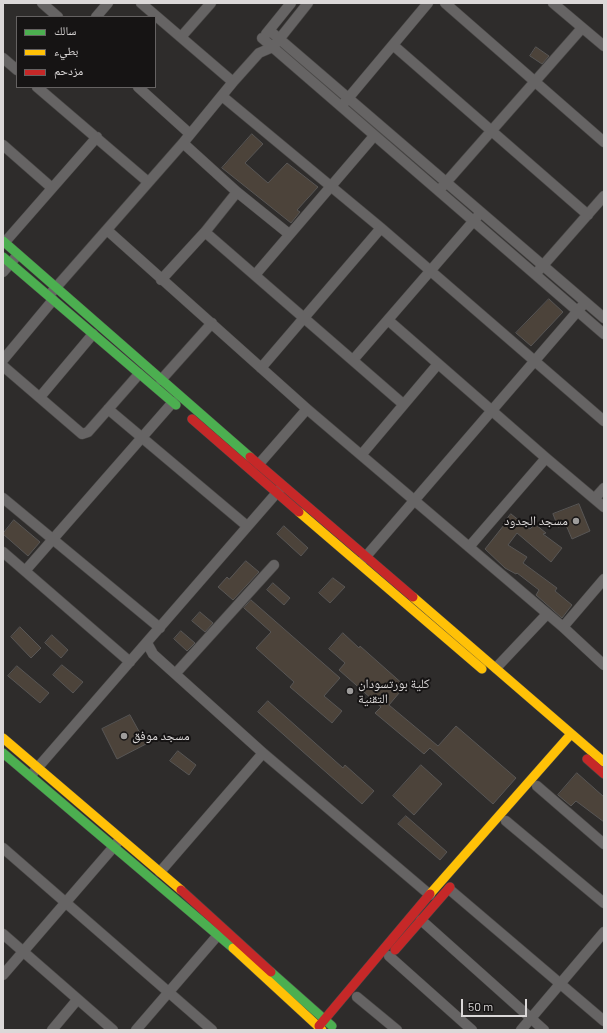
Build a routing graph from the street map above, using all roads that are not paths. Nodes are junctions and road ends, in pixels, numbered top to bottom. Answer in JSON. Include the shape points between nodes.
{"nodes":[{"id":1,"x":42,"y":3,"type":"edge"},
{"id":2,"x":108,"y":3,"type":"edge"},
{"id":3,"x":141,"y":3,"type":"edge"},
{"id":4,"x":211,"y":3,"type":"edge"},
{"id":5,"x":291,"y":3,"type":"edge"},
{"id":6,"x":308,"y":3,"type":"edge"},
{"id":7,"x":428,"y":3,"type":"edge"},
{"id":8,"x":445,"y":3,"type":"edge"},
{"id":9,"x":553,"y":3,"type":"edge"},
{"id":10,"x":57,"y":16,"type":"edge"},
{"id":11,"x":97,"y":16,"type":"edge"},
{"id":12,"x":582,"y":28,"type":"junction"},
{"id":13,"x":269,"y":30,"type":"junction"},
{"id":14,"x":181,"y":37,"type":"junction"},
{"id":15,"x":262,"y":38,"type":"junction"},
{"id":16,"x":280,"y":39,"type":"junction"},
{"id":17,"x":393,"y":45,"type":"junction"},
{"id":18,"x":604,"y":46,"type":"edge"},
{"id":19,"x":273,"y":47,"type":"junction"},
{"id":20,"x":259,"y":53,"type":"junction"},
{"id":21,"x":3,"y":58,"type":"edge"},
{"id":22,"x":16,"y":69,"type":"edge"},
{"id":23,"x":233,"y":82,"type":"junction"},
{"id":24,"x":534,"y":82,"type":"junction"},
{"id":25,"x":38,"y":88,"type":"edge"},
{"id":26,"x":139,"y":88,"type":"edge"},
{"id":27,"x":222,"y":96,"type":"junction"},
{"id":28,"x":349,"y":98,"type":"junction"},
{"id":29,"x":341,"y":107,"type":"junction"},
{"id":30,"x":491,"y":132,"type":"junction"},
{"id":31,"x":190,"y":134,"type":"junction"},
{"id":32,"x":374,"y":136,"type":"junction"},
{"id":33,"x":97,"y":137,"type":"junction"},
{"id":34,"x":604,"y":142,"type":"edge"},
{"id":35,"x":183,"y":143,"type":"junction"},
{"id":36,"x":3,"y":145,"type":"edge"},
{"id":37,"x":148,"y":182,"type":"junction"},
{"id":38,"x":446,"y":182,"type":"junction"},
{"id":39,"x":331,"y":186,"type":"junction"},
{"id":40,"x":52,"y":188,"type":"junction"},
{"id":41,"x":439,"y":191,"type":"junction"},
{"id":42,"x":237,"y":192,"type":"junction"},
{"id":43,"x":604,"y":196,"type":"edge"},
{"id":44,"x":481,"y":212,"type":"junction"},
{"id":45,"x":588,"y":215,"type":"junction"},
{"id":46,"x":473,"y":222,"type":"junction"},
{"id":47,"x":381,"y":228,"type":"junction"},
{"id":48,"x":107,"y":230,"type":"junction"},
{"id":49,"x":205,"y":232,"type":"junction"},
{"id":50,"x":289,"y":234,"type":"junction"},
{"id":51,"x":4,"y":242,"type":"edge"},
{"id":52,"x":18,"y":254,"type":"junction"},
{"id":53,"x":7,"y":260,"type":"edge"},
{"id":54,"x":543,"y":266,"type":"junction"},
{"id":55,"x":431,"y":271,"type":"junction"},
{"id":56,"x":3,"y":272,"type":"edge"},
{"id":57,"x":535,"y":275,"type":"junction"},
{"id":58,"x":254,"y":276,"type":"junction"},
{"id":59,"x":161,"y":280,"type":"junction"},
{"id":60,"x":56,"y":287,"type":"junction"},
{"id":61,"x":50,"y":298,"type":"junction"},
{"id":62,"x":585,"y":302,"type":"junction"},
{"id":63,"x":577,"y":311,"type":"junction"},
{"id":64,"x":303,"y":318,"type":"junction"},
{"id":65,"x":604,"y":318,"type":"edge"},
{"id":66,"x":388,"y":320,"type":"junction"},
{"id":67,"x":212,"y":323,"type":"junction"},
{"id":68,"x":92,"y":334,"type":"junction"},
{"id":69,"x":604,"y":334,"type":"edge"},
{"id":70,"x":3,"y":360,"type":"edge"},
{"id":71,"x":353,"y":360,"type":"junction"},
{"id":72,"x":534,"y":360,"type":"junction"},
{"id":73,"x":438,"y":364,"type":"junction"},
{"id":74,"x":3,"y":366,"type":"edge"},
{"id":75,"x":261,"y":368,"type":"junction"},
{"id":76,"x":139,"y":374,"type":"junction"},
{"id":77,"x":161,"y":380,"type":"junction"},
{"id":78,"x":40,"y":397,"type":"junction"},
{"id":79,"x":173,"y":402,"type":"junction"},
{"id":80,"x":403,"y":404,"type":"junction"},
{"id":81,"x":108,"y":409,"type":"junction"},
{"id":82,"x":307,"y":409,"type":"junction"},
{"id":83,"x":491,"y":411,"type":"junction"},
{"id":84,"x":604,"y":421,"type":"edge"},
{"id":85,"x":141,"y":438,"type":"junction"},
{"id":86,"x":362,"y":454,"type":"junction"},
{"id":87,"x":546,"y":458,"type":"junction"},
{"id":88,"x":259,"y":464,"type":"junction"},
{"id":89,"x":284,"y":484,"type":"junction"},
{"id":90,"x":604,"y":488,"type":"edge"},
{"id":91,"x":276,"y":493,"type":"junction"},
{"id":92,"x":3,"y":498,"type":"edge"},
{"id":93,"x":595,"y":498,"type":"junction"},
{"id":94,"x":414,"y":501,"type":"junction"},
{"id":95,"x":604,"y":506,"type":"edge"},
{"id":96,"x":247,"y":526,"type":"junction"},
{"id":97,"x":52,"y":539,"type":"junction"},
{"id":98,"x":469,"y":547,"type":"junction"},
{"id":99,"x":3,"y":552,"type":"edge"},
{"id":100,"x":362,"y":560,"type":"junction"},
{"id":101,"x":274,"y":565,"type":"dead end"},
{"id":102,"x":25,"y":571,"type":"junction"},
{"id":103,"x":604,"y":579,"type":"edge"},
{"id":104,"x":547,"y":614,"type":"junction"},
{"id":105,"x":563,"y":627,"type":"junction"},
{"id":106,"x":160,"y":628,"type":"junction"},
{"id":107,"x":148,"y":643,"type":"junction"},
{"id":108,"x":130,"y":662,"type":"junction"},
{"id":109,"x":604,"y":665,"type":"edge"},
{"id":110,"x":496,"y":668,"type":"junction"},
{"id":111,"x":176,"y":673,"type":"junction"},
{"id":112,"x":3,"y":738,"type":"edge"},
{"id":113,"x":571,"y":740,"type":"junction"},
{"id":114,"x":3,"y":753,"type":"edge"},
{"id":115,"x":263,"y":753,"type":"junction"},
{"id":116,"x":604,"y":762,"type":"edge"},
{"id":117,"x":34,"y":772,"type":"junction"},
{"id":118,"x":604,"y":774,"type":"edge"},
{"id":119,"x":537,"y":786,"type":"junction"},
{"id":120,"x":506,"y":821,"type":"junction"},
{"id":121,"x":118,"y":842,"type":"junction"},
{"id":122,"x":604,"y":844,"type":"edge"},
{"id":123,"x":3,"y":848,"type":"edge"},
{"id":124,"x":477,"y":855,"type":"dead end"},
{"id":125,"x":160,"y":872,"type":"junction"},
{"id":126,"x":458,"y":878,"type":"dead end"},
{"id":127,"x":449,"y":889,"type":"junction"},
{"id":128,"x":430,"y":895,"type":"junction"},
{"id":129,"x":66,"y":903,"type":"junction"},
{"id":130,"x":604,"y":903,"type":"edge"},
{"id":131,"x":421,"y":920,"type":"junction"},
{"id":132,"x":604,"y":932,"type":"edge"},
{"id":133,"x":3,"y":934,"type":"edge"},
{"id":134,"x":218,"y":935,"type":"junction"},
{"id":135,"x":23,"y":952,"type":"junction"},
{"id":136,"x":389,"y":956,"type":"junction"},
{"id":137,"x":3,"y":975,"type":"edge"},
{"id":138,"x":560,"y":982,"type":"junction"},
{"id":139,"x":361,"y":991,"type":"junction"},
{"id":140,"x":168,"y":992,"type":"junction"},
{"id":141,"x":77,"y":1000,"type":"junction"},
{"id":142,"x":349,"y":1006,"type":"dead end"},
{"id":143,"x":530,"y":1018,"type":"junction"},
{"id":144,"x":604,"y":1021,"type":"edge"},
{"id":145,"x":331,"y":1025,"type":"edge"},
{"id":146,"x":319,"y":1029,"type":"edge"},
{"id":147,"x":52,"y":1030,"type":"edge"},
{"id":148,"x":113,"y":1030,"type":"edge"},
{"id":149,"x":136,"y":1030,"type":"edge"},
{"id":150,"x":212,"y":1030,"type":"edge"},
{"id":151,"x":397,"y":1030,"type":"edge"},
{"id":152,"x":472,"y":1030,"type":"edge"},
{"id":153,"x":520,"y":1030,"type":"edge"},
{"id":154,"x":544,"y":1030,"type":"edge"}],
"edges":[{"from":1,"to":10,"type":"street"},
{"from":2,"to":11,"type":"street"},
{"from":3,"to":14,"type":"street"},
{"from":4,"to":14,"type":"street"},
{"from":5,"to":13,"type":"street"},
{"from":6,"to":16,"type":"street"},
{"from":7,"to":17,"type":"street"},
{"from":8,"to":24,"type":"street"},
{"from":9,"to":12,"type":"street"},
{"from":12,"to":18,"type":"street"},
{"from":12,"to":24,"type":"street"},
{"from":13,"to":15,"type":"street"},
{"from":13,"to":16,"type":"street"},
{"from":14,"to":23,"type":"street"},
{"from":15,"to":19,"type":"street"},
{"from":15,"to":20,"type":"street"},
{"from":16,"to":19,"type":"street"},
{"from":16,"to":28,"type":"street"},
{"from":17,"to":28,"type":"street"},
{"from":17,"to":30,"type":"street"},
{"from":19,"to":20,"type":"street"},
{"from":19,"to":29,"type":"street"},
{"from":20,"to":23,"type":"street"},
{"from":21,"to":22,"type":"street"},
{"from":23,"to":27,"type":"street"},
{"from":24,"to":30,"type":"street"},
{"from":24,"to":34,"type":"street"},
{"from":25,"to":33,"type":"street"},
{"from":26,"to":31,"type":"street"},
{"from":27,"to":31,"type":"street"},
{"from":27,"to":39,"type":"street"},
{"from":28,"to":29,"type":"street"},
{"from":28,"to":38,"type":"street"},
{"from":29,"to":32,"type":"street"},
{"from":30,"to":38,"type":"street"},
{"from":30,"to":45,"type":"street"},
{"from":31,"to":35,"type":"street"},
{"from":32,"to":39,"type":"street"},
{"from":32,"to":41,"type":"street"},
{"from":33,"to":37,"type":"street"},
{"from":33,"to":40,"type":"street"},
{"from":35,"to":37,"type":"street"},
{"from":35,"to":42,"type":"street"},
{"from":36,"to":40,"type":"street"},
{"from":37,"to":48,"type":"street"},
{"from":38,"to":41,"type":"street"},
{"from":38,"to":44,"type":"street"},
{"from":39,"to":47,"type":"street"},
{"from":39,"to":50,"type":"street"},
{"from":40,"to":51,"type":"street"},
{"from":41,"to":46,"type":"street"},
{"from":42,"to":49,"type":"street"},
{"from":42,"to":50,"type":"street"},
{"from":43,"to":45,"type":"street"},
{"from":44,"to":46,"type":"street"},
{"from":44,"to":54,"type":"street"},
{"from":45,"to":54,"type":"street"},
{"from":46,"to":55,"type":"street"},
{"from":46,"to":57,"type":"street"},
{"from":47,"to":55,"type":"street"},
{"from":47,"to":64,"type":"street"},
{"from":48,"to":59,"type":"street"},
{"from":48,"to":60,"type":"street"},
{"from":49,"to":58,"type":"street"},
{"from":49,"to":59,"type":"street"},
{"from":50,"to":58,"type":"street"},
{"from":51,"to":52,"type":"street"},
{"from":52,"to":53,"type":"street"},
{"from":52,"to":60,"type":"street"},
{"from":53,"to":56,"type":"street"},
{"from":53,"to":61,"type":"street"},
{"from":54,"to":57,"type":"street"},
{"from":54,"to":62,"type":"street"},
{"from":55,"to":66,"type":"street"},
{"from":55,"to":72,"type":"street"},
{"from":57,"to":63,"type":"street"},
{"from":58,"to":64,"type":"street"},
{"from":59,"to":67,"type":"street"},
{"from":60,"to":61,"type":"street"},
{"from":60,"to":77,"type":"street"},
{"from":61,"to":68,"type":"street"},
{"from":61,"to":70,"type":"street"},
{"from":62,"to":63,"type":"street"},
{"from":62,"to":65,"type":"street"},
{"from":63,"to":69,"type":"street"},
{"from":63,"to":72,"type":"street"},
{"from":64,"to":71,"type":"street"},
{"from":64,"to":75,"type":"street"},
{"from":66,"to":71,"type":"street"},
{"from":66,"to":73,"type":"street"},
{"from":67,"to":75,"type":"street"},
{"from":67,"to":77,"type":"street"},
{"from":68,"to":76,"type":"street"},
{"from":68,"to":78,"type":"street"},
{"from":71,"to":80,"type":"street"},
{"from":72,"to":83,"type":"street"},
{"from":72,"to":84,"type":"street"},
{"from":73,"to":80,"type":"street"},
{"from":73,"to":83,"type":"street"},
{"from":74,"to":78,"type":"street"},
{"from":75,"to":82,"type":"street"},
{"from":76,"to":79,"type":"street"},
{"from":76,"to":81,"type":"street"},
{"from":77,"to":88,"type":"street"},
{"from":78,"to":81,"type":"street","via":[[82,434],[88,432]]},
{"from":79,"to":85,"type":"street"},
{"from":79,"to":91,"type":"street"},
{"from":80,"to":86,"type":"street"},
{"from":81,"to":85,"type":"street"},
{"from":82,"to":86,"type":"street"},
{"from":82,"to":88,"type":"street"},
{"from":83,"to":87,"type":"street"},
{"from":83,"to":94,"type":"street"},
{"from":85,"to":96,"type":"street"},
{"from":85,"to":97,"type":"street"},
{"from":86,"to":94,"type":"street"},
{"from":87,"to":93,"type":"street"},
{"from":87,"to":98,"type":"street"},
{"from":88,"to":89,"type":"street"},
{"from":89,"to":91,"type":"street"},
{"from":89,"to":100,"type":"street"},
{"from":90,"to":93,"type":"street"},
{"from":91,"to":96,"type":"street"},
{"from":91,"to":100,"type":"street"},
{"from":92,"to":97,"type":"street"},
{"from":93,"to":95,"type":"street"},
{"from":94,"to":98,"type":"street"},
{"from":94,"to":100,"type":"street"},
{"from":96,"to":106,"type":"street"},
{"from":97,"to":102,"type":"street"},
{"from":97,"to":106,"type":"street"},
{"from":98,"to":104,"type":"street"},
{"from":99,"to":102,"type":"street"},
{"from":100,"to":110,"type":"street"},
{"from":100,"to":113,"type":"street"},
{"from":101,"to":111,"type":"street"},
{"from":102,"to":108,"type":"street"},
{"from":103,"to":105,"type":"street"},
{"from":104,"to":105,"type":"street"},
{"from":104,"to":110,"type":"street"},
{"from":105,"to":109,"type":"street"},
{"from":106,"to":107,"type":"street"},
{"from":107,"to":108,"type":"street"},
{"from":107,"to":111,"type":"street","via":[[153,654]]},
{"from":108,"to":117,"type":"street"},
{"from":110,"to":113,"type":"street"},
{"from":111,"to":115,"type":"street"},
{"from":112,"to":117,"type":"street"},
{"from":113,"to":116,"type":"street"},
{"from":113,"to":118,"type":"street"},
{"from":113,"to":119,"type":"street"},
{"from":113,"to":128,"type":"street"},
{"from":114,"to":117,"type":"street"},
{"from":115,"to":125,"type":"street"},
{"from":115,"to":128,"type":"street"},
{"from":117,"to":121,"type":"street"},
{"from":119,"to":120,"type":"street"},
{"from":119,"to":122,"type":"street"},
{"from":120,"to":124,"type":"street"},
{"from":120,"to":130,"type":"street"},
{"from":121,"to":125,"type":"street"},
{"from":121,"to":129,"type":"street"},
{"from":121,"to":134,"type":"street"},
{"from":123,"to":129,"type":"street"},
{"from":125,"to":145,"type":"street"},
{"from":126,"to":127,"type":"street"},
{"from":127,"to":131,"type":"street"},
{"from":127,"to":138,"type":"street"},
{"from":128,"to":145,"type":"street"},
{"from":129,"to":135,"type":"street"},
{"from":129,"to":140,"type":"street"},
{"from":131,"to":136,"type":"street"},
{"from":131,"to":143,"type":"street"},
{"from":132,"to":138,"type":"street"},
{"from":133,"to":135,"type":"street"},
{"from":134,"to":140,"type":"street"},
{"from":134,"to":146,"type":"street"},
{"from":135,"to":137,"type":"street"},
{"from":135,"to":141,"type":"street"},
{"from":136,"to":139,"type":"street"},
{"from":136,"to":152,"type":"street"},
{"from":138,"to":143,"type":"street"},
{"from":138,"to":144,"type":"street"},
{"from":139,"to":142,"type":"street"},
{"from":139,"to":151,"type":"street"},
{"from":140,"to":149,"type":"street"},
{"from":140,"to":150,"type":"street"},
{"from":141,"to":147,"type":"street"},
{"from":141,"to":148,"type":"street"},
{"from":143,"to":153,"type":"street"},
{"from":143,"to":154,"type":"street"},
{"from":145,"to":146,"type":"street"}]}
